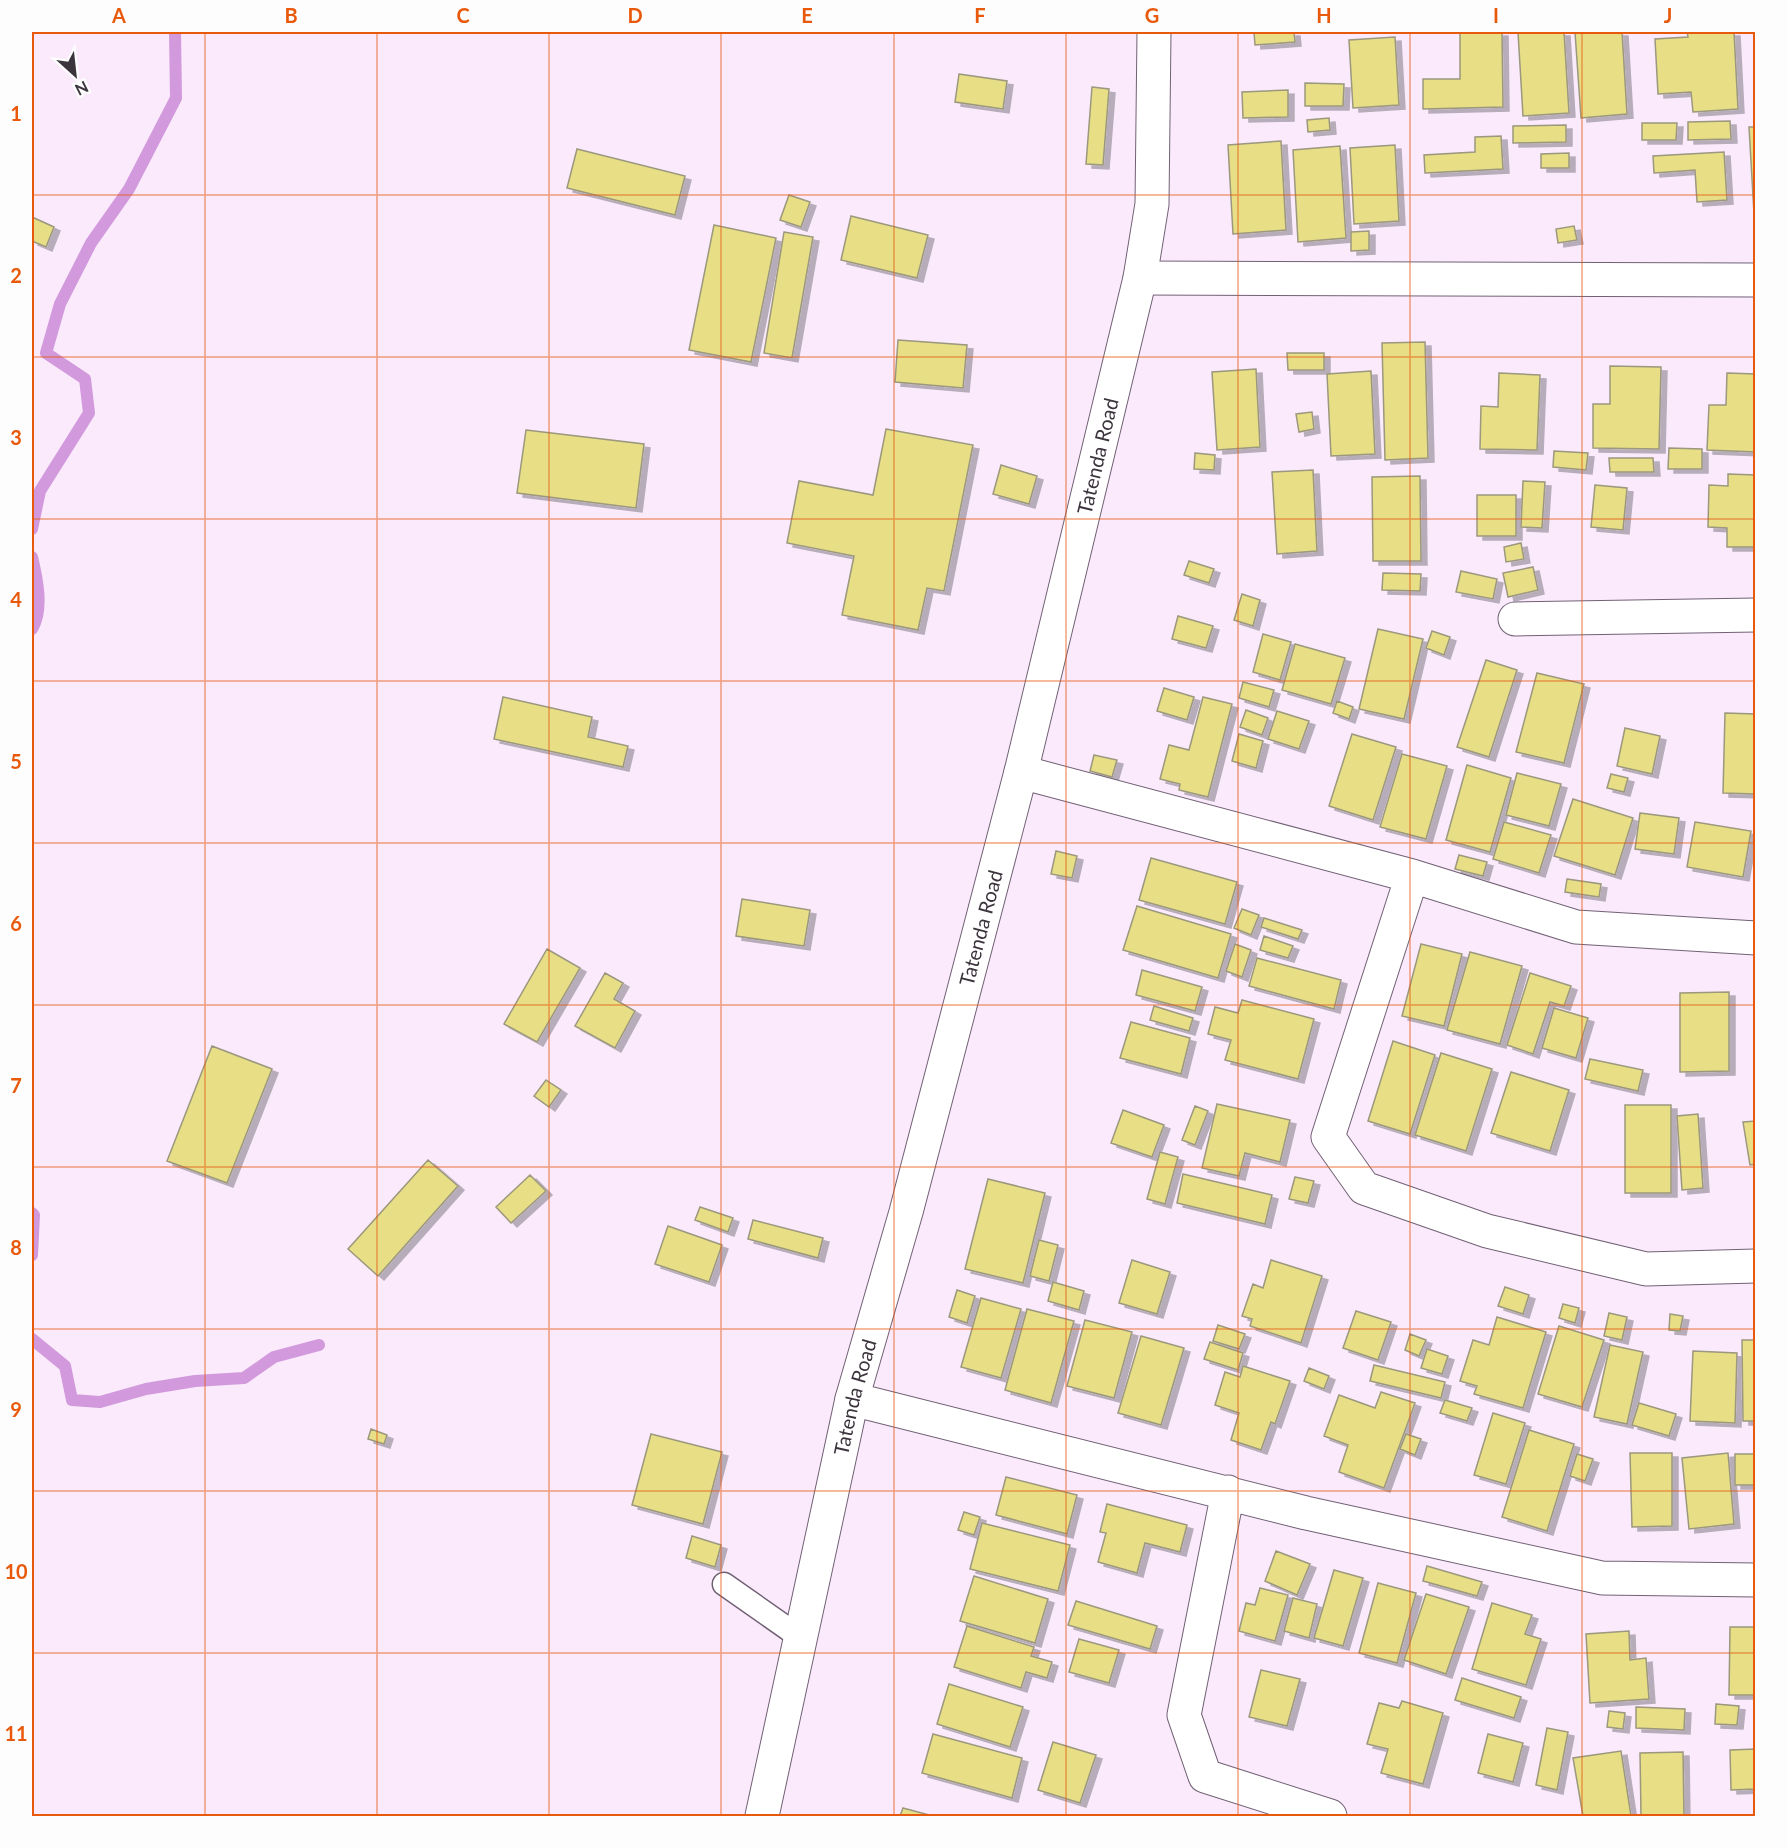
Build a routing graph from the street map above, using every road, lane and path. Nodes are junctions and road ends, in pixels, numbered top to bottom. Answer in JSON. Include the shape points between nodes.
{"nodes":[{"id":1,"x":1154,"y":32,"type":"edge"},
{"id":2,"x":1140,"y":278,"type":"junction"},
{"id":3,"x":1755,"y":280,"type":"edge"},
{"id":4,"x":1755,"y":615,"type":"edge"},
{"id":5,"x":1515,"y":619,"type":"dead end"},
{"id":6,"x":1021,"y":772,"type":"junction"},
{"id":7,"x":1412,"y":876,"type":"junction"},
{"id":8,"x":1755,"y":938,"type":"edge"},
{"id":9,"x":1755,"y":1266,"type":"edge"},
{"id":10,"x":852,"y":1399,"type":"junction"},
{"id":11,"x":1228,"y":1492,"type":"junction"},
{"id":12,"x":1755,"y":1580,"type":"edge"},
{"id":13,"x":724,"y":1584,"type":"dead end"},
{"id":14,"x":801,"y":1638,"type":"junction"},
{"id":15,"x":762,"y":1816,"type":"edge"},
{"id":16,"x":1330,"y":1816,"type":"edge"}],
"edges":[{"from":1,"to":2,"type":"street","name":"Tatenda Road","via":[[1152,204]]},
{"from":2,"to":3,"type":"street"},
{"from":2,"to":6,"type":"street","name":"Tatenda Road"},
{"from":4,"to":5,"type":"street"},
{"from":6,"to":7,"type":"street"},
{"from":6,"to":10,"type":"street","name":"Tatenda Road","via":[[906,1212]]},
{"from":7,"to":8,"type":"street","via":[[1576,927]]},
{"from":7,"to":9,"type":"street","via":[[1328,1137],[1364,1188],[1487,1231],[1646,1269]]},
{"from":10,"to":11,"type":"street"},
{"from":10,"to":14,"type":"street","name":"Tatenda Road"},
{"from":11,"to":12,"type":"street","via":[[1306,1514],[1602,1578]]},
{"from":11,"to":16,"type":"street","via":[[1184,1715],[1204,1776]]},
{"from":13,"to":14,"type":"lane"},
{"from":14,"to":15,"type":"street","name":"Tatenda Road"}]}
